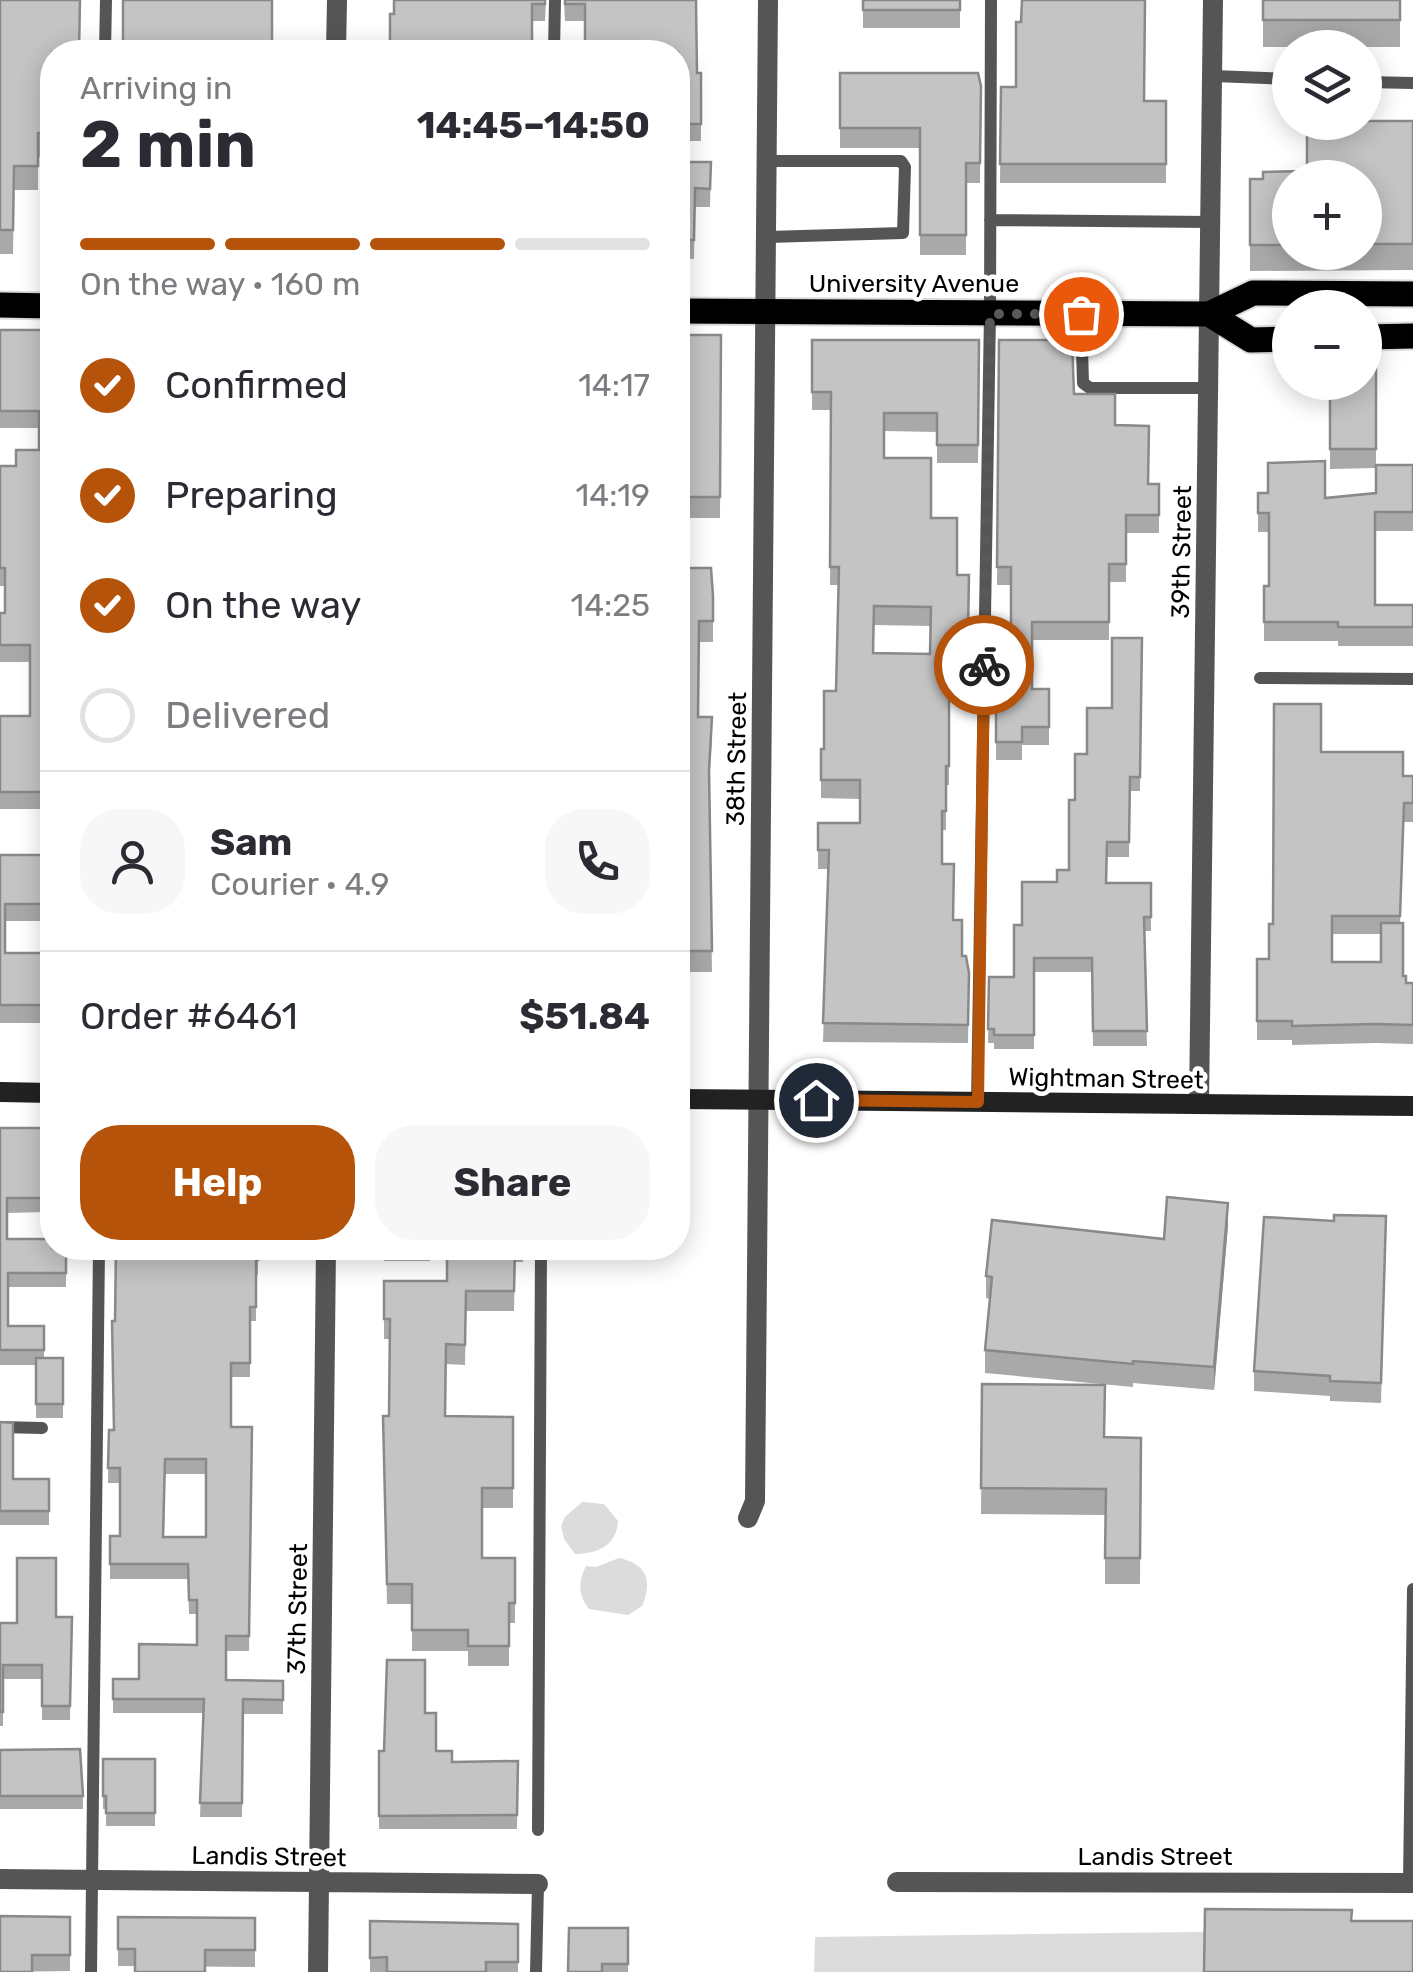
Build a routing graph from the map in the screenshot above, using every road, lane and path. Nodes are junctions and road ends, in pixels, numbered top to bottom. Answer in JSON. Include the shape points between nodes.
{"nodes":[{"id":1,"x":106,"y":0,"type":"edge"},
{"id":2,"x":337,"y":0,"type":"edge"},
{"id":3,"x":555,"y":0,"type":"edge"},
{"id":4,"x":768,"y":0,"type":"edge"},
{"id":5,"x":990,"y":0,"type":"edge"},
{"id":6,"x":1213,"y":0,"type":"edge"},
{"id":7,"x":105,"y":40,"type":"edge"},
{"id":8,"x":336,"y":40,"type":"edge"},
{"id":9,"x":554,"y":40,"type":"edge"},
{"id":10,"x":1214,"y":76,"type":"junction"},
{"id":11,"x":1272,"y":78,"type":"edge"},
{"id":12,"x":1382,"y":82,"type":"edge"},
{"id":13,"x":1413,"y":83,"type":"edge"},
{"id":14,"x":768,"y":161,"type":"junction"},
{"id":15,"x":990,"y":220,"type":"junction"},
{"id":16,"x":1211,"y":222,"type":"junction"},
{"id":17,"x":768,"y":237,"type":"junction"},
{"id":18,"x":1413,"y":294,"type":"edge"},
{"id":19,"x":0,"y":305,"type":"edge"},
{"id":20,"x":40,"y":306,"type":"edge"},
{"id":21,"x":690,"y":311,"type":"edge"},
{"id":22,"x":768,"y":311,"type":"junction"},
{"id":23,"x":990,"y":314,"type":"junction"},
{"id":24,"x":1081,"y":314,"type":"junction"},
{"id":25,"x":1210,"y":314,"type":"junction"},
{"id":26,"x":1413,"y":336,"type":"edge"},
{"id":27,"x":1382,"y":337,"type":"edge"},
{"id":28,"x":1272,"y":340,"type":"edge"},
{"id":29,"x":1210,"y":388,"type":"junction"},
{"id":30,"x":1260,"y":678,"type":"dead end"},
{"id":31,"x":1413,"y":679,"type":"edge"},
{"id":32,"x":0,"y":1092,"type":"edge"},
{"id":33,"x":40,"y":1092,"type":"edge"},
{"id":34,"x":690,"y":1099,"type":"edge"},
{"id":35,"x":756,"y":1099,"type":"junction"},
{"id":36,"x":978,"y":1102,"type":"junction"},
{"id":37,"x":1200,"y":1104,"type":"junction"},
{"id":38,"x":1413,"y":1106,"type":"edge"},
{"id":39,"x":99,"y":1260,"type":"edge"},
{"id":40,"x":326,"y":1260,"type":"edge"},
{"id":41,"x":542,"y":1260,"type":"edge"},
{"id":42,"x":0,"y":1427,"type":"edge"},
{"id":43,"x":42,"y":1428,"type":"dead end"},
{"id":44,"x":748,"y":1518,"type":"dead end"},
{"id":45,"x":1413,"y":1590,"type":"edge"},
{"id":46,"x":538,"y":1830,"type":"dead end"},
{"id":47,"x":0,"y":1879,"type":"edge"},
{"id":48,"x":91,"y":1880,"type":"junction"},
{"id":49,"x":319,"y":1882,"type":"junction"},
{"id":50,"x":897,"y":1882,"type":"dead end"},
{"id":51,"x":1411,"y":1883,"type":"edge"},
{"id":52,"x":538,"y":1884,"type":"joint"},
{"id":53,"x":91,"y":1972,"type":"edge"},
{"id":54,"x":318,"y":1972,"type":"edge"},
{"id":55,"x":536,"y":1972,"type":"edge"}],
"edges":[{"from":1,"to":7,"type":"lane"},
{"from":2,"to":8,"type":"street"},
{"from":3,"to":9,"type":"lane"},
{"from":4,"to":14,"type":"street","name":"38th Street"},
{"from":5,"to":15,"type":"lane"},
{"from":6,"to":10,"type":"street","name":"39th Street"},
{"from":10,"to":11,"type":"lane"},
{"from":10,"to":16,"type":"street","name":"39th Street"},
{"from":12,"to":13,"type":"lane"},
{"from":14,"to":17,"type":"street","name":"38th Street"},
{"from":14,"to":17,"type":"lane","via":[[900,161],[905,167],[904,234]]},
{"from":15,"to":16,"type":"lane"},
{"from":15,"to":23,"type":"lane"},
{"from":16,"to":25,"type":"street","name":"39th Street"},
{"from":17,"to":22,"type":"street","name":"38th Street"},
{"from":18,"to":25,"type":"main road","name":"University Avenue","via":[[1253,293]]},
{"from":19,"to":20,"type":"main road"},
{"from":21,"to":22,"type":"main road","name":"University Avenue"},
{"from":22,"to":23,"type":"main road","name":"University Avenue"},
{"from":22,"to":35,"type":"street","name":"38th Street"},
{"from":23,"to":24,"type":"main road","name":"University Avenue"},
{"from":23,"to":36,"type":"lane"},
{"from":24,"to":25,"type":"main road","name":"University Avenue"},
{"from":24,"to":29,"type":"lane","via":[[1084,383],[1090,388]]},
{"from":25,"to":28,"type":"main road","via":[[1251,340]]},
{"from":25,"to":29,"type":"street","name":"39th Street"},
{"from":26,"to":27,"type":"main road"},
{"from":29,"to":37,"type":"street","name":"39th Street"},
{"from":30,"to":31,"type":"lane"},
{"from":32,"to":33,"type":"main road"},
{"from":34,"to":35,"type":"main road","name":"Wightman Street"},
{"from":35,"to":36,"type":"main road","name":"Wightman Street"},
{"from":35,"to":44,"type":"street","name":"38th Street","via":[[755,1501]]},
{"from":36,"to":37,"type":"main road","name":"Wightman Street"},
{"from":37,"to":38,"type":"main road","name":"Wightman Street"},
{"from":39,"to":48,"type":"lane"},
{"from":40,"to":49,"type":"street","name":"37th Street"},
{"from":41,"to":46,"type":"lane"},
{"from":42,"to":43,"type":"lane"},
{"from":45,"to":51,"type":"lane"},
{"from":47,"to":48,"type":"street","name":"Landis Street"},
{"from":48,"to":49,"type":"street","name":"Landis Street"},
{"from":48,"to":53,"type":"lane"},
{"from":49,"to":52,"type":"street","name":"Landis Street"},
{"from":49,"to":54,"type":"street","name":"37th Street"},
{"from":50,"to":51,"type":"street","name":"Landis Street"},
{"from":52,"to":55,"type":"lane"}]}
